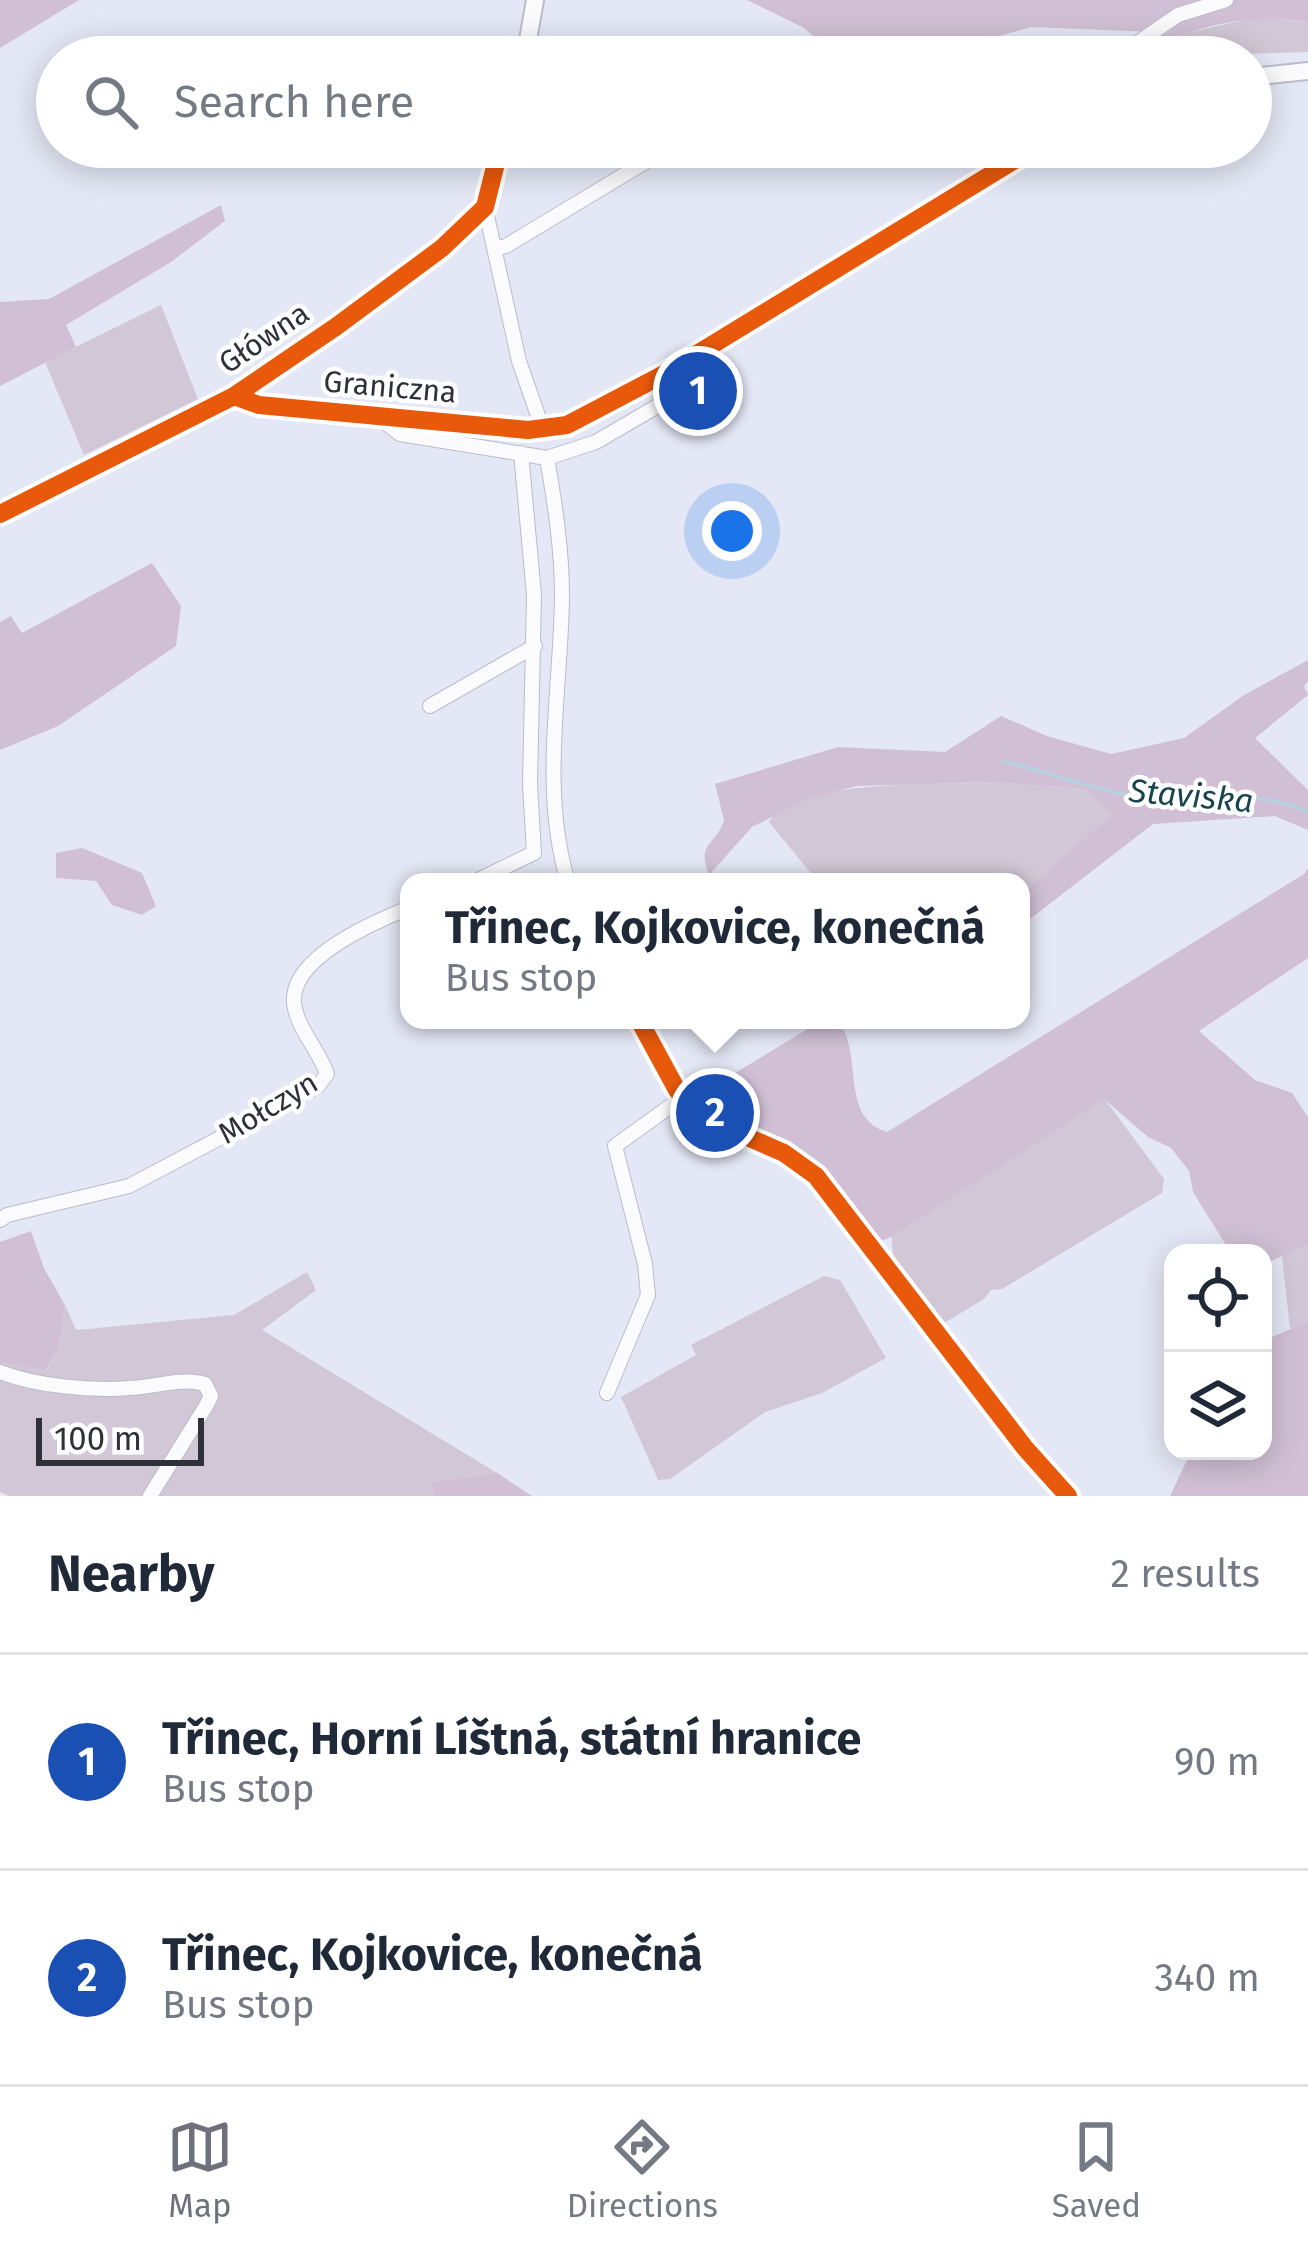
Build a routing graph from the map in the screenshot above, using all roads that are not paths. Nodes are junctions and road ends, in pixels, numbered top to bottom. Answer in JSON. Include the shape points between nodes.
{"nodes":[{"id":1,"x":1226,"y":0,"type":"edge"},
{"id":2,"x":532,"y":2,"type":"edge"},
{"id":3,"x":528,"y":36,"type":"edge"},
{"id":4,"x":1149,"y":36,"type":"edge"},
{"id":5,"x":1308,"y":71,"type":"edge"},
{"id":6,"x":1272,"y":74,"type":"edge"},
{"id":7,"x":495,"y":168,"type":"edge"},
{"id":8,"x":635,"y":168,"type":"edge"},
{"id":9,"x":1002,"y":168,"type":"edge"},
{"id":10,"x":485,"y":207,"type":"junction"},
{"id":11,"x":495,"y":249,"type":"junction"},
{"id":12,"x":710,"y":347,"type":"junction"},
{"id":13,"x":234,"y":396,"type":"junction"},
{"id":14,"x":603,"y":407,"type":"junction"},
{"id":15,"x":385,"y":416,"type":"junction"},
{"id":16,"x":616,"y":429,"type":"junction"},
{"id":17,"x":543,"y":430,"type":"junction"},
{"id":18,"x":520,"y":453,"type":"junction"},
{"id":19,"x":547,"y":458,"type":"junction"},
{"id":20,"x":0,"y":514,"type":"edge"},
{"id":21,"x":535,"y":646,"type":"junction"},
{"id":22,"x":430,"y":706,"type":"dead end"},
{"id":23,"x":493,"y":873,"type":"edge"},
{"id":24,"x":565,"y":873,"type":"edge"},
{"id":25,"x":400,"y":912,"type":"edge"},
{"id":26,"x":644,"y":1029,"type":"edge"},
{"id":27,"x":683,"y":1096,"type":"junction"},
{"id":28,"x":0,"y":1220,"type":"edge"},
{"id":29,"x":0,"y":1372,"type":"edge"},
{"id":30,"x":608,"y":1393,"type":"dead end"},
{"id":31,"x":150,"y":1496,"type":"edge"},
{"id":32,"x":1067,"y":1496,"type":"edge"}],
"edges":[{"from":1,"to":4,"type":"street"},
{"from":2,"to":3,"type":"street"},
{"from":5,"to":6,"type":"street"},
{"from":7,"to":10,"type":"street"},
{"from":8,"to":11,"type":"street"},
{"from":9,"to":12,"type":"street"},
{"from":10,"to":11,"type":"street"},
{"from":10,"to":13,"type":"street","name":"Główna","via":[[442,248]]},
{"from":11,"to":17,"type":"street"},
{"from":12,"to":14,"type":"street"},
{"from":12,"to":16,"type":"street","via":[[707,377]]},
{"from":13,"to":15,"type":"street","name":"Graniczna"},
{"from":13,"to":20,"type":"street","name":"Główna"},
{"from":14,"to":16,"type":"street"},
{"from":14,"to":17,"type":"street"},
{"from":15,"to":17,"type":"street","name":"Graniczna"},
{"from":15,"to":18,"type":"street","via":[[400,434]]},
{"from":16,"to":19,"type":"street"},
{"from":18,"to":19,"type":"street"},
{"from":18,"to":21,"type":"street"},
{"from":19,"to":24,"type":"street","via":[[561,563],[553,769]]},
{"from":21,"to":22,"type":"street"},
{"from":21,"to":23,"type":"street","via":[[534,853]]},
{"from":25,"to":28,"type":"street","name":"Mołczyn","via":[[337,942],[299,982],[296,1010],[323,1061],[322,1082],[129,1186]]},
{"from":26,"to":27,"type":"street"},
{"from":27,"to":30,"type":"street","via":[[614,1145],[648,1295]]},
{"from":27,"to":32,"type":"street","via":[[699,1116],[816,1176]]},
{"from":29,"to":31,"type":"street","via":[[126,1389],[205,1384],[211,1396]]}]}
